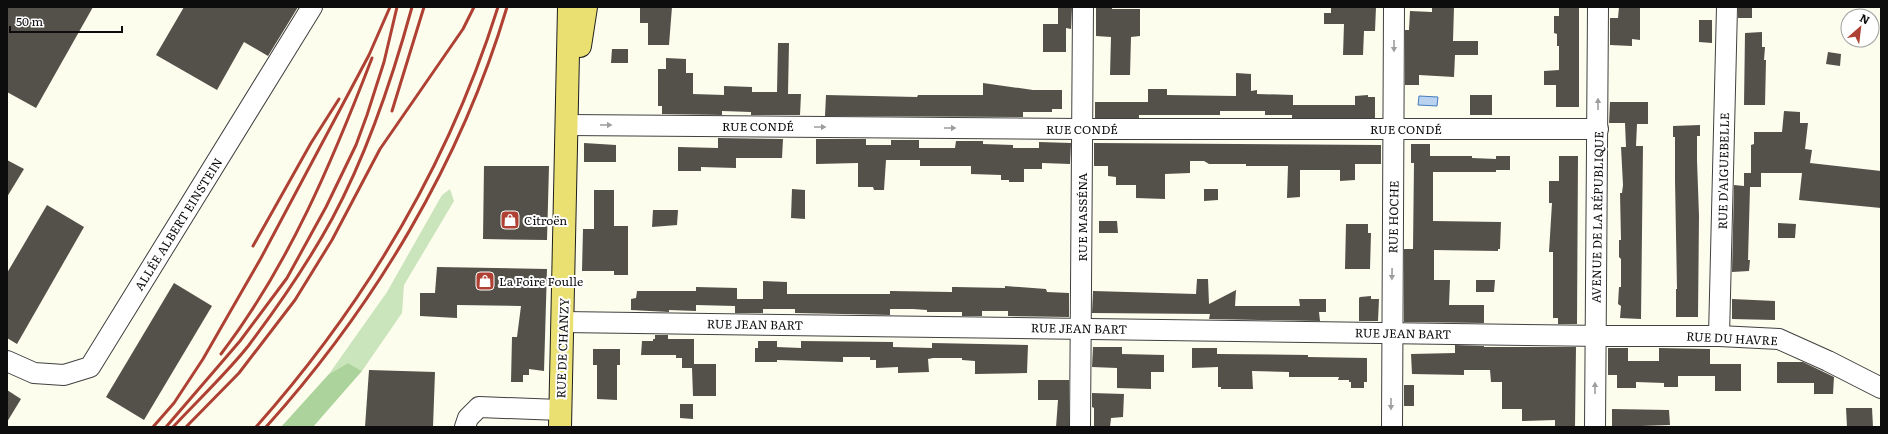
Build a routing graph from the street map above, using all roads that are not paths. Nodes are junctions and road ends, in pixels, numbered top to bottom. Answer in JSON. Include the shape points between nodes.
{"nodes":[{"id":1,"x":312,"y":7,"type":"edge"},
{"id":2,"x":569,"y":7,"type":"edge"},
{"id":3,"x":586,"y":7,"type":"edge"},
{"id":4,"x":1083,"y":7,"type":"edge"},
{"id":5,"x":1394,"y":7,"type":"edge"},
{"id":6,"x":1598,"y":7,"type":"edge"},
{"id":7,"x":1727,"y":7,"type":"edge"},
{"id":8,"x":567,"y":125,"type":"junction"},
{"id":9,"x":1082,"y":129,"type":"junction"},
{"id":10,"x":1394,"y":129,"type":"junction"},
{"id":11,"x":1598,"y":129,"type":"junction"},
{"id":12,"x":563,"y":322,"type":"junction"},
{"id":13,"x":1082,"y":328,"type":"junction"},
{"id":14,"x":1391,"y":333,"type":"junction"},
{"id":15,"x":1596,"y":336,"type":"junction"},
{"id":16,"x":1719,"y":336,"type":"junction"},
{"id":17,"x":7,"y":361,"type":"edge"},
{"id":18,"x":1881,"y":388,"type":"edge"},
{"id":19,"x":560,"y":418,"type":"edge"},
{"id":20,"x":465,"y":427,"type":"edge"},
{"id":21,"x":1080,"y":427,"type":"edge"},
{"id":22,"x":1392,"y":427,"type":"edge"},
{"id":23,"x":1595,"y":427,"type":"edge"}],
"edges":[{"from":1,"to":17,"type":"street","name":"ALLÉE ALBERT EINSTEIN","via":[[90,367],[57,375],[34,373]]},
{"from":2,"to":8,"type":"main road","name":"RUE DE CHANZY"},
{"from":3,"to":8,"type":"main road","name":"RUE DE CHANZY"},
{"from":4,"to":9,"type":"street","name":"RUE MASSÉNA"},
{"from":5,"to":10,"type":"street","name":"RUE HOCHE","one_way":true},
{"from":11,"to":6,"type":"street","name":"AVENUE DE LA RÉPUBLIQUE","one_way":true},
{"from":7,"to":16,"type":"street","name":"RUE D'AIGUEBELLE"},
{"from":8,"to":9,"type":"street","name":"RUE CONDÉ","one_way":true},
{"from":8,"to":12,"type":"main road","name":"RUE DE CHANZY"},
{"from":9,"to":10,"type":"street","name":"RUE CONDÉ"},
{"from":9,"to":13,"type":"street","name":"RUE MASSÉNA"},
{"from":10,"to":11,"type":"street","name":"RUE CONDÉ"},
{"from":10,"to":14,"type":"street","name":"RUE HOCHE","one_way":true},
{"from":11,"to":15,"type":"street","name":"AVENUE DE LA RÉPUBLIQUE"},
{"from":12,"to":13,"type":"street","name":"RUE JEAN BART"},
{"from":12,"to":19,"type":"main road","name":"RUE DE CHANZY"},
{"from":13,"to":14,"type":"street","name":"RUE JEAN BART"},
{"from":13,"to":21,"type":"street","name":"RUE MASSÉNA"},
{"from":14,"to":15,"type":"street","name":"RUE JEAN BART"},
{"from":14,"to":22,"type":"street","name":"RUE HOCHE","one_way":true},
{"from":15,"to":16,"type":"street","name":"RUE DU HAVRE"},
{"from":23,"to":15,"type":"street","name":"AVENUE DE LA RÉPUBLIQUE","one_way":true},
{"from":16,"to":18,"type":"street","name":"RUE DU HAVRE","via":[[1779,339]]},
{"from":19,"to":20,"type":"street","via":[[479,407],[468,418]]}]}
